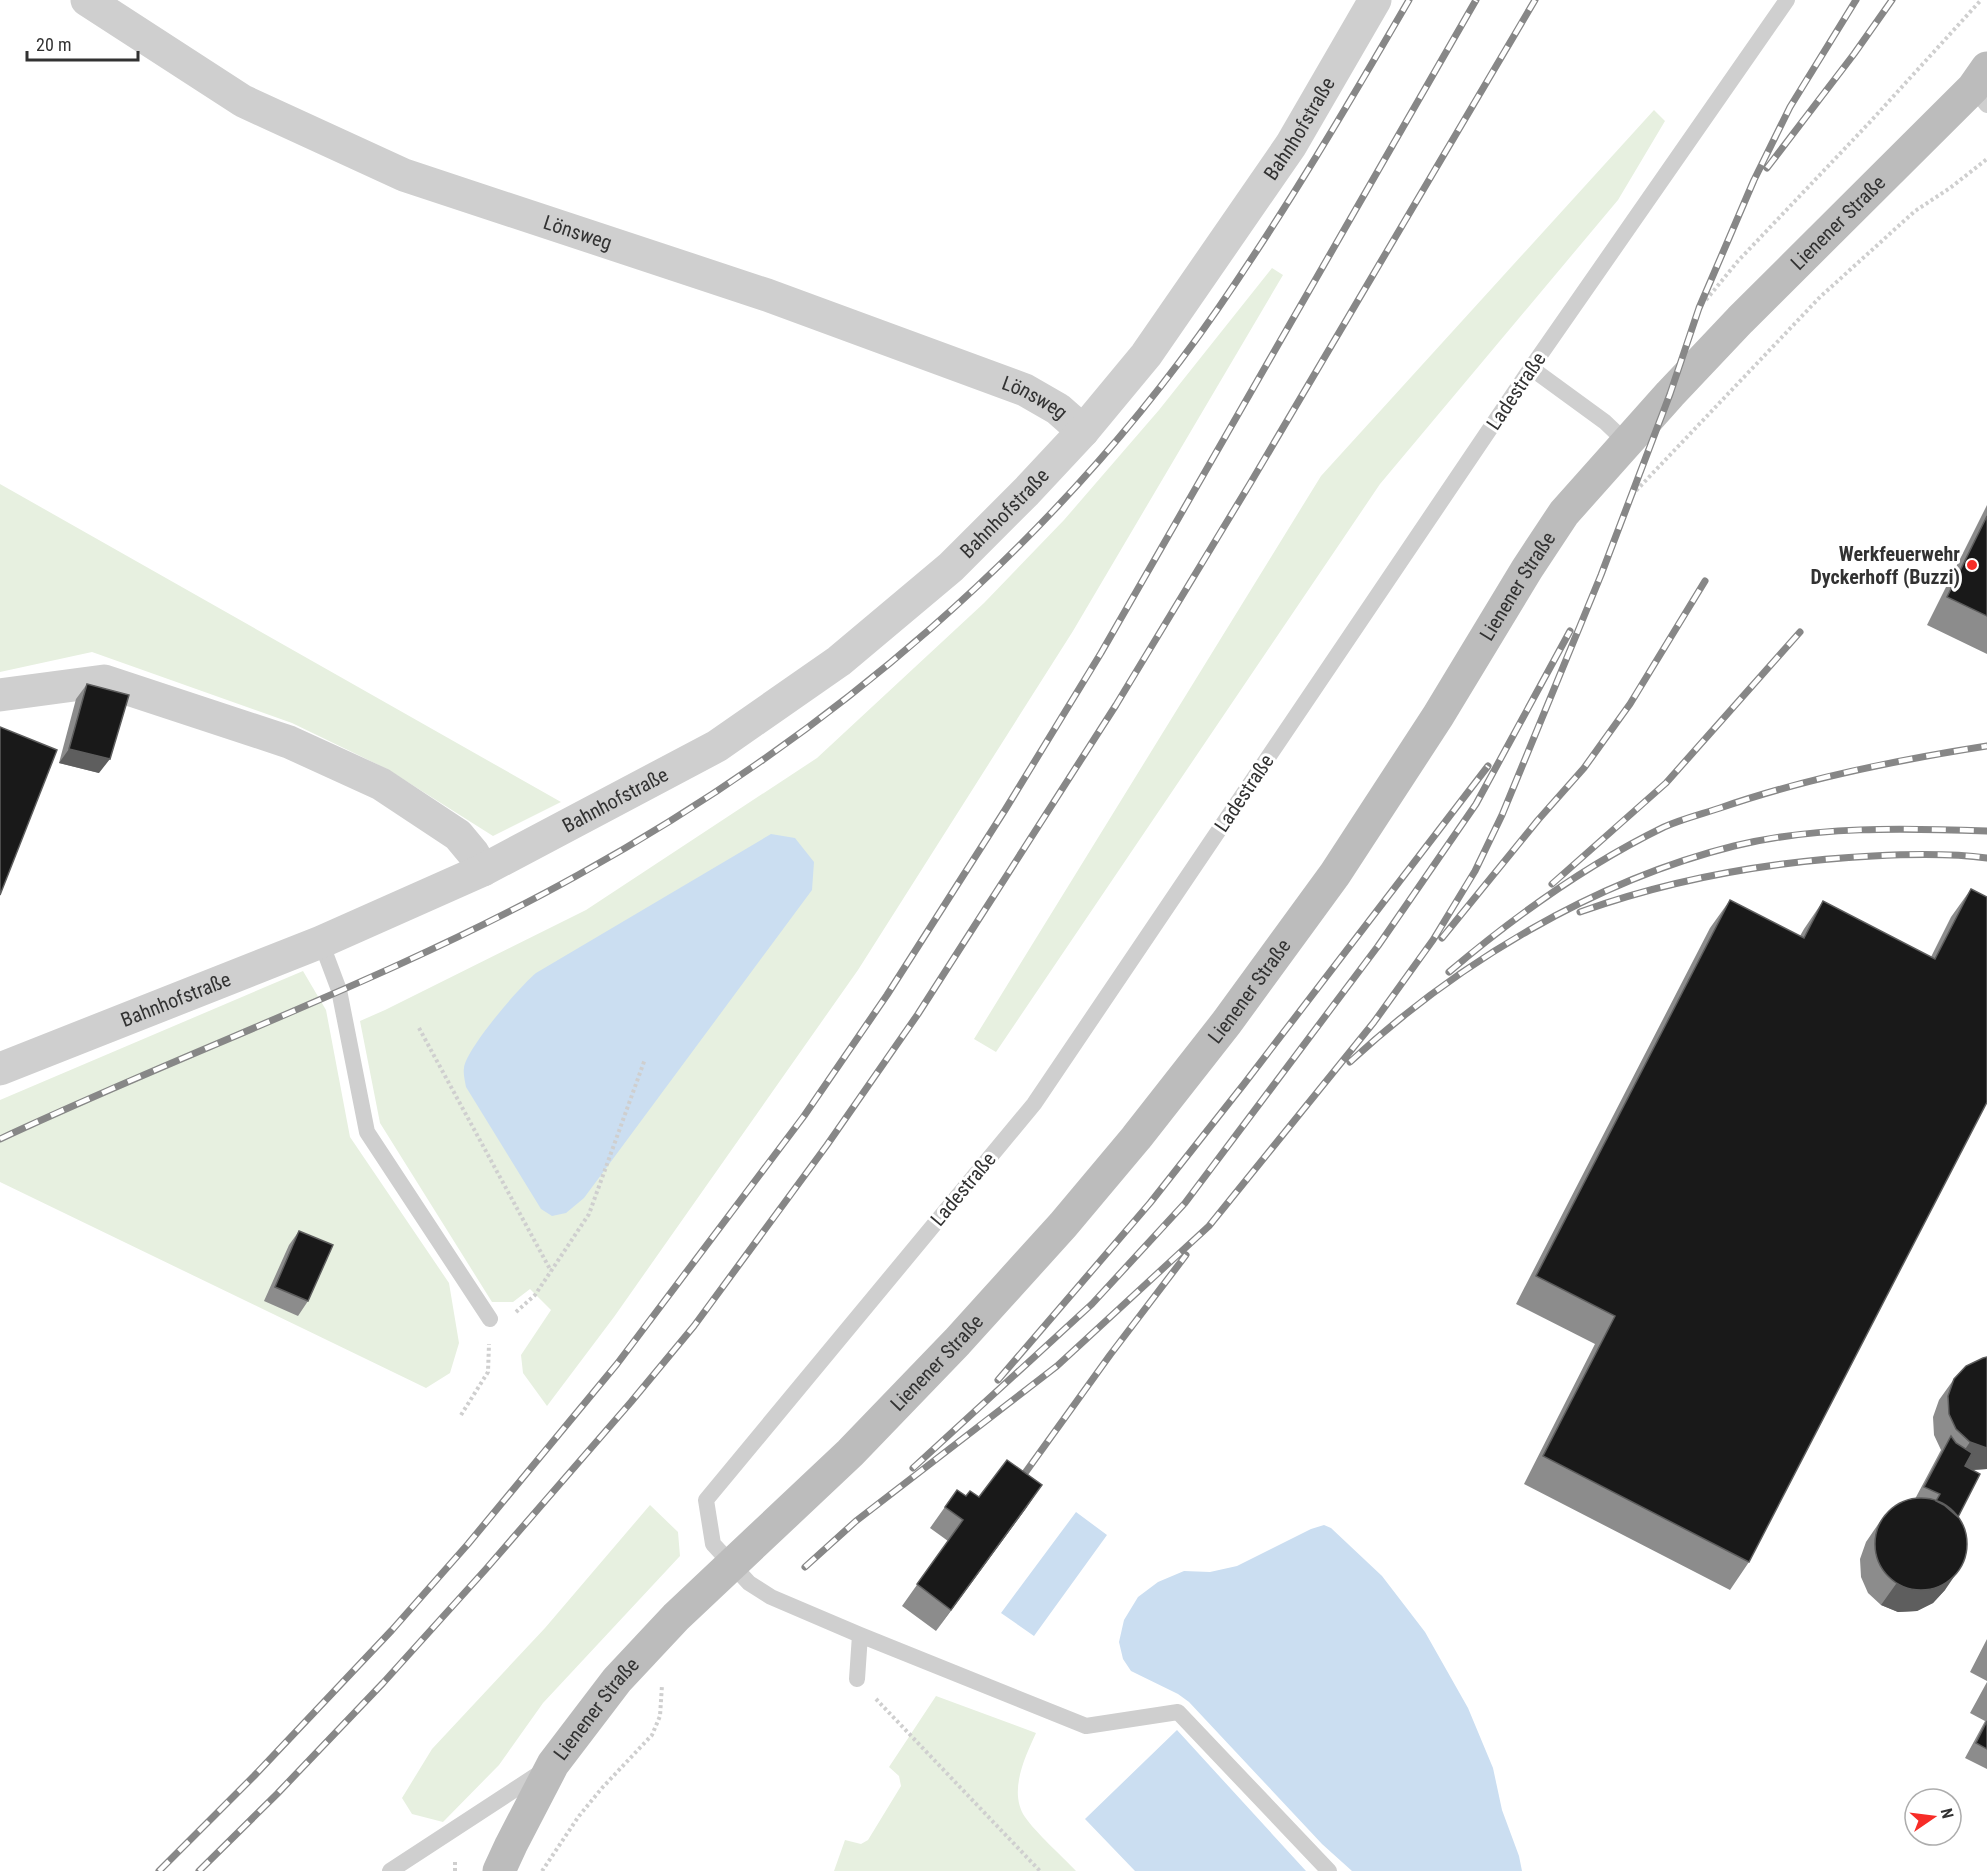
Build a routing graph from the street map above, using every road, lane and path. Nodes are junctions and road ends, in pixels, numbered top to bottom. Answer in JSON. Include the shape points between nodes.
{"nodes":[{"id":1,"x":87,"y":0,"type":"edge"},
{"id":2,"x":1375,"y":0,"type":"edge"},
{"id":3,"x":1787,"y":0,"type":"edge"},
{"id":4,"x":1981,"y":0,"type":"edge"},
{"id":5,"x":1983,"y":85,"type":"edge"},
{"id":6,"x":1699,"y":308,"type":"dead end"},
{"id":7,"x":1531,"y":368,"type":"junction"},
{"id":8,"x":1083,"y":431,"type":"junction"},
{"id":9,"x":1627,"y":443,"type":"junction"},
{"id":10,"x":0,"y":695,"type":"edge"},
{"id":11,"x":483,"y":870,"type":"junction"},
{"id":12,"x":321,"y":942,"type":"junction"},
{"id":13,"x":419,"y":1028,"type":"dead end"},
{"id":14,"x":645,"y":1059,"type":"dead end"},
{"id":15,"x":0,"y":1070,"type":"edge"},
{"id":16,"x":551,"y":1271,"type":"junction"},
{"id":17,"x":490,"y":1319,"type":"junction"},
{"id":18,"x":461,"y":1415,"type":"dead end"},
{"id":19,"x":732,"y":1564,"type":"junction"},
{"id":20,"x":860,"y":1635,"type":"junction"},
{"id":21,"x":663,"y":1678,"type":"dead end"},
{"id":22,"x":857,"y":1679,"type":"joint"},
{"id":23,"x":553,"y":1764,"type":"junction"},
{"id":24,"x":463,"y":1823,"type":"junction"},
{"id":25,"x":390,"y":1871,"type":"edge"},
{"id":26,"x":455,"y":1871,"type":"edge"},
{"id":27,"x":499,"y":1871,"type":"edge"},
{"id":28,"x":542,"y":1871,"type":"edge"},
{"id":29,"x":1040,"y":1871,"type":"edge"},
{"id":30,"x":1329,"y":1871,"type":"edge"}],
"edges":[{"from":1,"to":8,"type":"street","name":"Lönsweg","via":[[243,101],[404,175],[767,295],[1025,390],[1058,409]]},
{"from":2,"to":8,"type":"street","name":"Bahnhofstraße","via":[[1291,145],[1146,355]]},
{"from":3,"to":7,"type":"lane","name":"Ladestraße"},
{"from":4,"to":6,"type":"path"},
{"from":5,"to":9,"type":"street","name":"Lienener Straße","via":[[1740,320]]},
{"from":7,"to":9,"type":"lane","via":[[1605,422]]},
{"from":7,"to":19,"type":"lane","name":"Ladestraße","via":[[1034,1104],[706,1500],[713,1544]]},
{"from":8,"to":11,"type":"street","name":"Bahnhofstraße","via":[[951,567],[839,661],[717,746]]},
{"from":9,"to":19,"type":"street","name":"Lienener Straße","via":[[1558,522],[1335,874],[1136,1138],[941,1359],[850,1454]]},
{"from":10,"to":11,"type":"street","via":[[104,681],[289,742],[381,784],[458,835]]},
{"from":11,"to":12,"type":"street","name":"Bahnhofstraße"},
{"from":12,"to":15,"type":"street","name":"Bahnhofstraße"},
{"from":12,"to":17,"type":"lane","via":[[339,990],[367,1132]]},
{"from":13,"to":16,"type":"path"},
{"from":14,"to":16,"type":"path","via":[[589,1214]]},
{"from":16,"to":17,"type":"path","via":[[536,1295],[516,1312]]},
{"from":17,"to":18,"type":"path","via":[[488,1372]]},
{"from":19,"to":20,"type":"lane","name":"Ladestraße","via":[[749,1583],[771,1597]]},
{"from":19,"to":23,"type":"street","name":"Lienener Straße","via":[[618,1680]]},
{"from":20,"to":22,"type":"lane"},
{"from":20,"to":30,"type":"lane","name":"Ladestraße","via":[[1086,1726],[1178,1712]]},
{"from":21,"to":28,"type":"path","via":[[660,1716],[652,1735],[579,1816]]},
{"from":22,"to":29,"type":"path"},
{"from":23,"to":24,"type":"lane"},
{"from":23,"to":27,"type":"street","name":"Lienener Straße"},
{"from":24,"to":25,"type":"lane"},
{"from":24,"to":26,"type":"path","via":[[455,1849]]}]}
